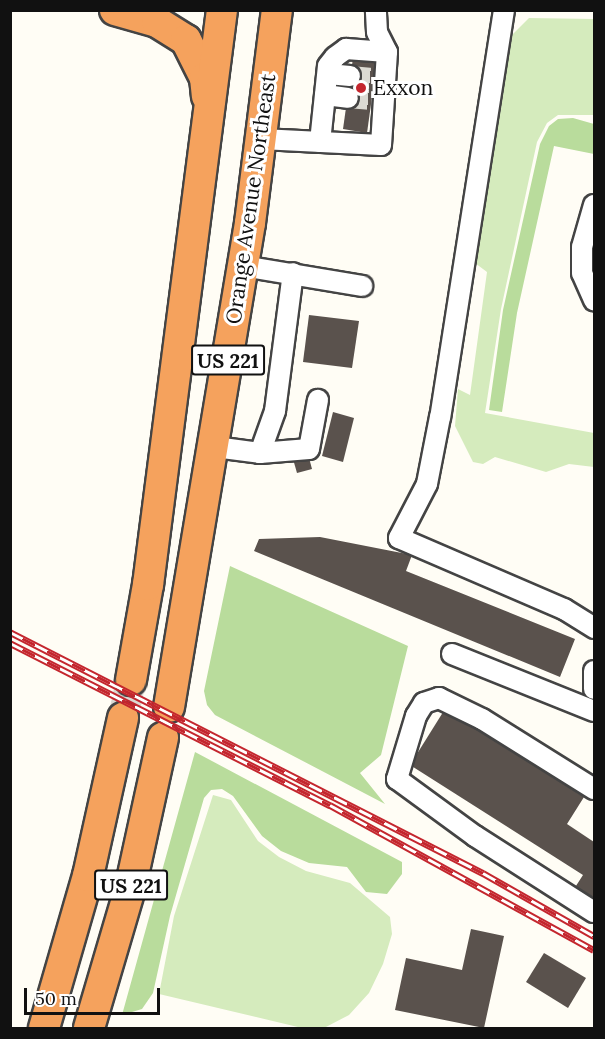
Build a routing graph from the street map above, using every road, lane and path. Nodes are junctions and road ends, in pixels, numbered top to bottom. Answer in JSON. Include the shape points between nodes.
{"nodes":[{"id":1,"x":115,"y":10,"type":"edge"},
{"id":2,"x":222,"y":10,"type":"edge"},
{"id":3,"x":277,"y":10,"type":"edge"},
{"id":4,"x":376,"y":10,"type":"edge"},
{"id":5,"x":504,"y":10,"type":"edge"},
{"id":6,"x":387,"y":52,"type":"junction"},
{"id":7,"x":328,"y":74,"type":"junction"},
{"id":8,"x":350,"y":76,"type":"tunnel mouth"},
{"id":9,"x":325,"y":95,"type":"junction"},
{"id":10,"x":348,"y":98,"type":"tunnel mouth"},
{"id":11,"x":210,"y":121,"type":"junction"},
{"id":12,"x":261,"y":139,"type":"junction"},
{"id":13,"x":321,"y":142,"type":"junction"},
{"id":14,"x":594,"y":205,"type":"edge"},
{"id":15,"x":243,"y":266,"type":"junction"},
{"id":16,"x":293,"y":273,"type":"junction"},
{"id":17,"x":362,"y":286,"type":"dead end"},
{"id":18,"x":594,"y":300,"type":"edge"},
{"id":19,"x":318,"y":400,"type":"dead end"},
{"id":20,"x":215,"y":447,"type":"junction"},
{"id":21,"x":260,"y":453,"type":"junction"},
{"id":22,"x":594,"y":628,"type":"edge"},
{"id":23,"x":452,"y":654,"type":"dead end"},
{"id":24,"x":594,"y":671,"type":"edge"},
{"id":25,"x":130,"y":680,"type":"tunnel mouth"},
{"id":26,"x":594,"y":688,"type":"edge"},
{"id":27,"x":170,"y":707,"type":"dead end"},
{"id":28,"x":594,"y":711,"type":"edge"},
{"id":29,"x":123,"y":718,"type":"tunnel mouth"},
{"id":30,"x":163,"y":738,"type":"dead end"},
{"id":31,"x":594,"y":789,"type":"edge"},
{"id":32,"x":594,"y":912,"type":"edge"},
{"id":33,"x":45,"y":1029,"type":"edge"},
{"id":34,"x":89,"y":1029,"type":"edge"}],
"edges":[{"from":1,"to":11,"type":"highway","via":[[157,22],[186,40],[205,78]]},
{"from":2,"to":11,"type":"highway","number":"US 221"},
{"from":3,"to":12,"type":"highway","name":"Orange Avenue Northeast","number":"US 221"},
{"from":4,"to":6,"type":"lane","via":[[377,32]]},
{"from":5,"to":22,"type":"lane","via":[[427,484],[399,538],[564,609]]},
{"from":6,"to":7,"type":"lane","via":[[346,49],[328,66]]},
{"from":6,"to":13,"type":"lane","via":[[378,101],[381,145]]},
{"from":7,"to":8,"type":"lane"},
{"from":7,"to":9,"type":"lane"},
{"from":9,"to":10,"type":"lane"},
{"from":9,"to":13,"type":"lane"},
{"from":11,"to":25,"type":"highway","number":"US 221","via":[[148,585]]},
{"from":12,"to":13,"type":"lane"},
{"from":12,"to":15,"type":"highway","name":"Orange Avenue Northeast","number":"US 221"},
{"from":14,"to":18,"type":"lane","via":[[582,247],[582,273]]},
{"from":15,"to":16,"type":"lane"},
{"from":15,"to":20,"type":"highway","name":"Orange Avenue Northeast","number":"US 221"},
{"from":16,"to":17,"type":"lane"},
{"from":16,"to":21,"type":"lane","via":[[275,411]]},
{"from":19,"to":21,"type":"lane","via":[[309,449]]},
{"from":20,"to":21,"type":"lane"},
{"from":20,"to":27,"type":"highway","name":"Orange Avenue Northeast","number":"US 221"},
{"from":23,"to":28,"type":"lane"},
{"from":24,"to":26,"type":"lane"},
{"from":29,"to":33,"type":"highway","number":"US 221","via":[[88,876]]},
{"from":30,"to":34,"type":"highway","number":"US 221","via":[[127,900]]},
{"from":31,"to":32,"type":"lane","via":[[482,719],[439,698],[424,704],[417,716],[397,779],[475,836]]}]}
